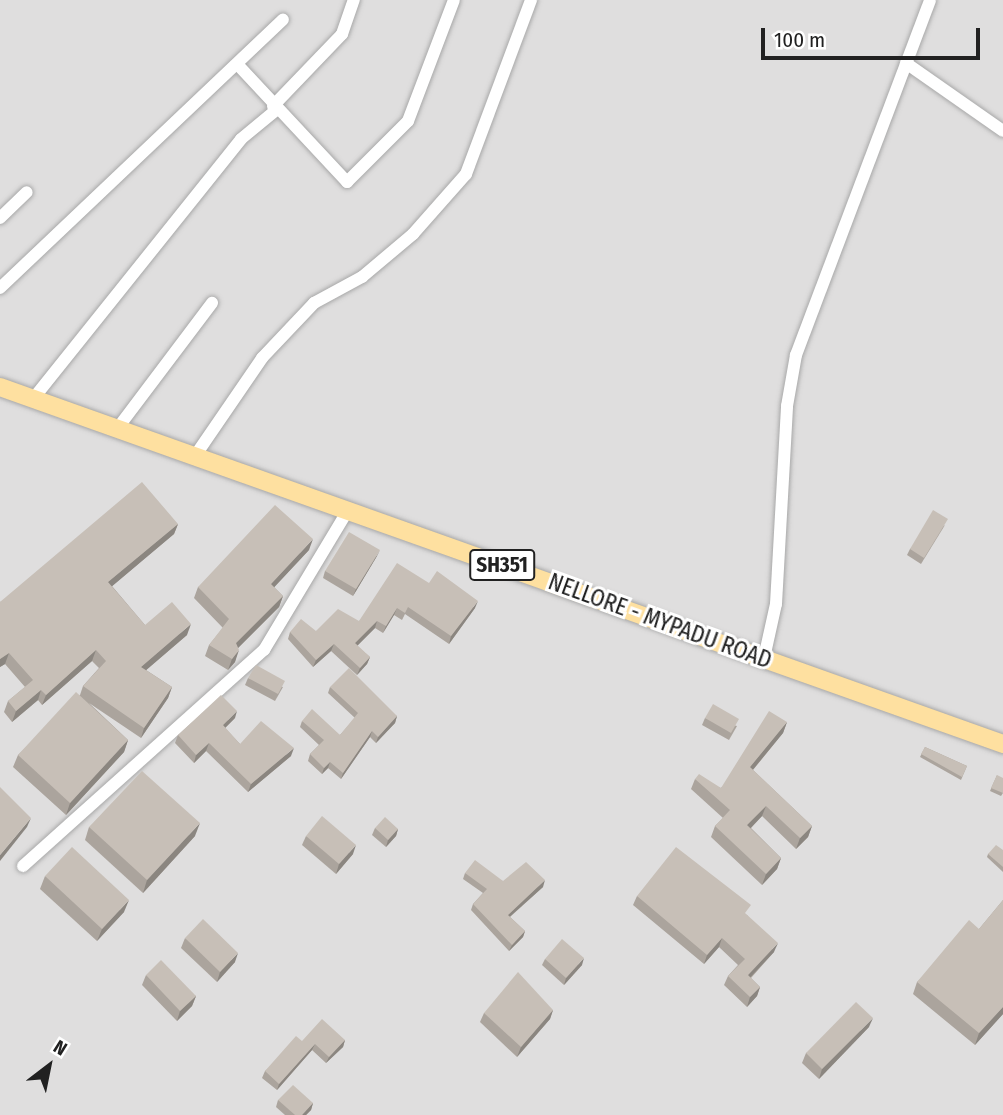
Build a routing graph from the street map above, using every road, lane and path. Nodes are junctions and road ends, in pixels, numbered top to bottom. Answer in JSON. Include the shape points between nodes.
{"nodes":[{"id":1,"x":354,"y":0,"type":"edge"},
{"id":2,"x":454,"y":0,"type":"edge"},
{"id":3,"x":531,"y":0,"type":"edge"},
{"id":4,"x":930,"y":0,"type":"edge"},
{"id":5,"x":283,"y":19,"type":"dead end"},
{"id":6,"x":906,"y":63,"type":"junction"},
{"id":7,"x":238,"y":65,"type":"junction"},
{"id":8,"x":274,"y":108,"type":"junction"},
{"id":9,"x":1003,"y":131,"type":"edge"},
{"id":10,"x":27,"y":192,"type":"dead end"},
{"id":11,"x":0,"y":218,"type":"edge"},
{"id":12,"x":0,"y":288,"type":"edge"},
{"id":13,"x":212,"y":303,"type":"dead end"},
{"id":14,"x":0,"y":387,"type":"edge"},
{"id":15,"x":33,"y":399,"type":"junction"},
{"id":16,"x":117,"y":429,"type":"junction"},
{"id":17,"x":195,"y":456,"type":"junction"},
{"id":18,"x":348,"y":510,"type":"junction"},
{"id":19,"x":764,"y":658,"type":"junction"},
{"id":20,"x":1003,"y":744,"type":"edge"},
{"id":21,"x":23,"y":866,"type":"dead end"}],
"edges":[{"from":1,"to":8,"type":"street","via":[[342,34]]},
{"from":2,"to":8,"type":"street","via":[[408,121],[347,182]]},
{"from":3,"to":17,"type":"street","via":[[466,174],[403,243],[362,277],[314,303],[262,358]]},
{"from":4,"to":6,"type":"street"},
{"from":5,"to":7,"type":"street"},
{"from":6,"to":9,"type":"street"},
{"from":6,"to":19,"type":"street","via":[[796,355],[787,405],[776,604]]},
{"from":7,"to":8,"type":"street"},
{"from":7,"to":12,"type":"street"},
{"from":8,"to":15,"type":"street","via":[[241,139]]},
{"from":10,"to":11,"type":"street"},
{"from":13,"to":16,"type":"street"},
{"from":14,"to":15,"type":"main road","name":"NELLORE - MYPADU ROAD","number":"SH351"},
{"from":15,"to":16,"type":"main road","name":"NELLORE - MYPADU ROAD","number":"SH351"},
{"from":16,"to":17,"type":"main road","name":"NELLORE - MYPADU ROAD","number":"SH351"},
{"from":17,"to":18,"type":"main road","name":"NELLORE - MYPADU ROAD","number":"SH351"},
{"from":18,"to":19,"type":"main road","name":"NELLORE - MYPADU ROAD","number":"SH351"},
{"from":18,"to":21,"type":"street","via":[[264,650]]},
{"from":19,"to":20,"type":"main road","name":"NELLORE - MYPADU ROAD","number":"SH351"}]}
